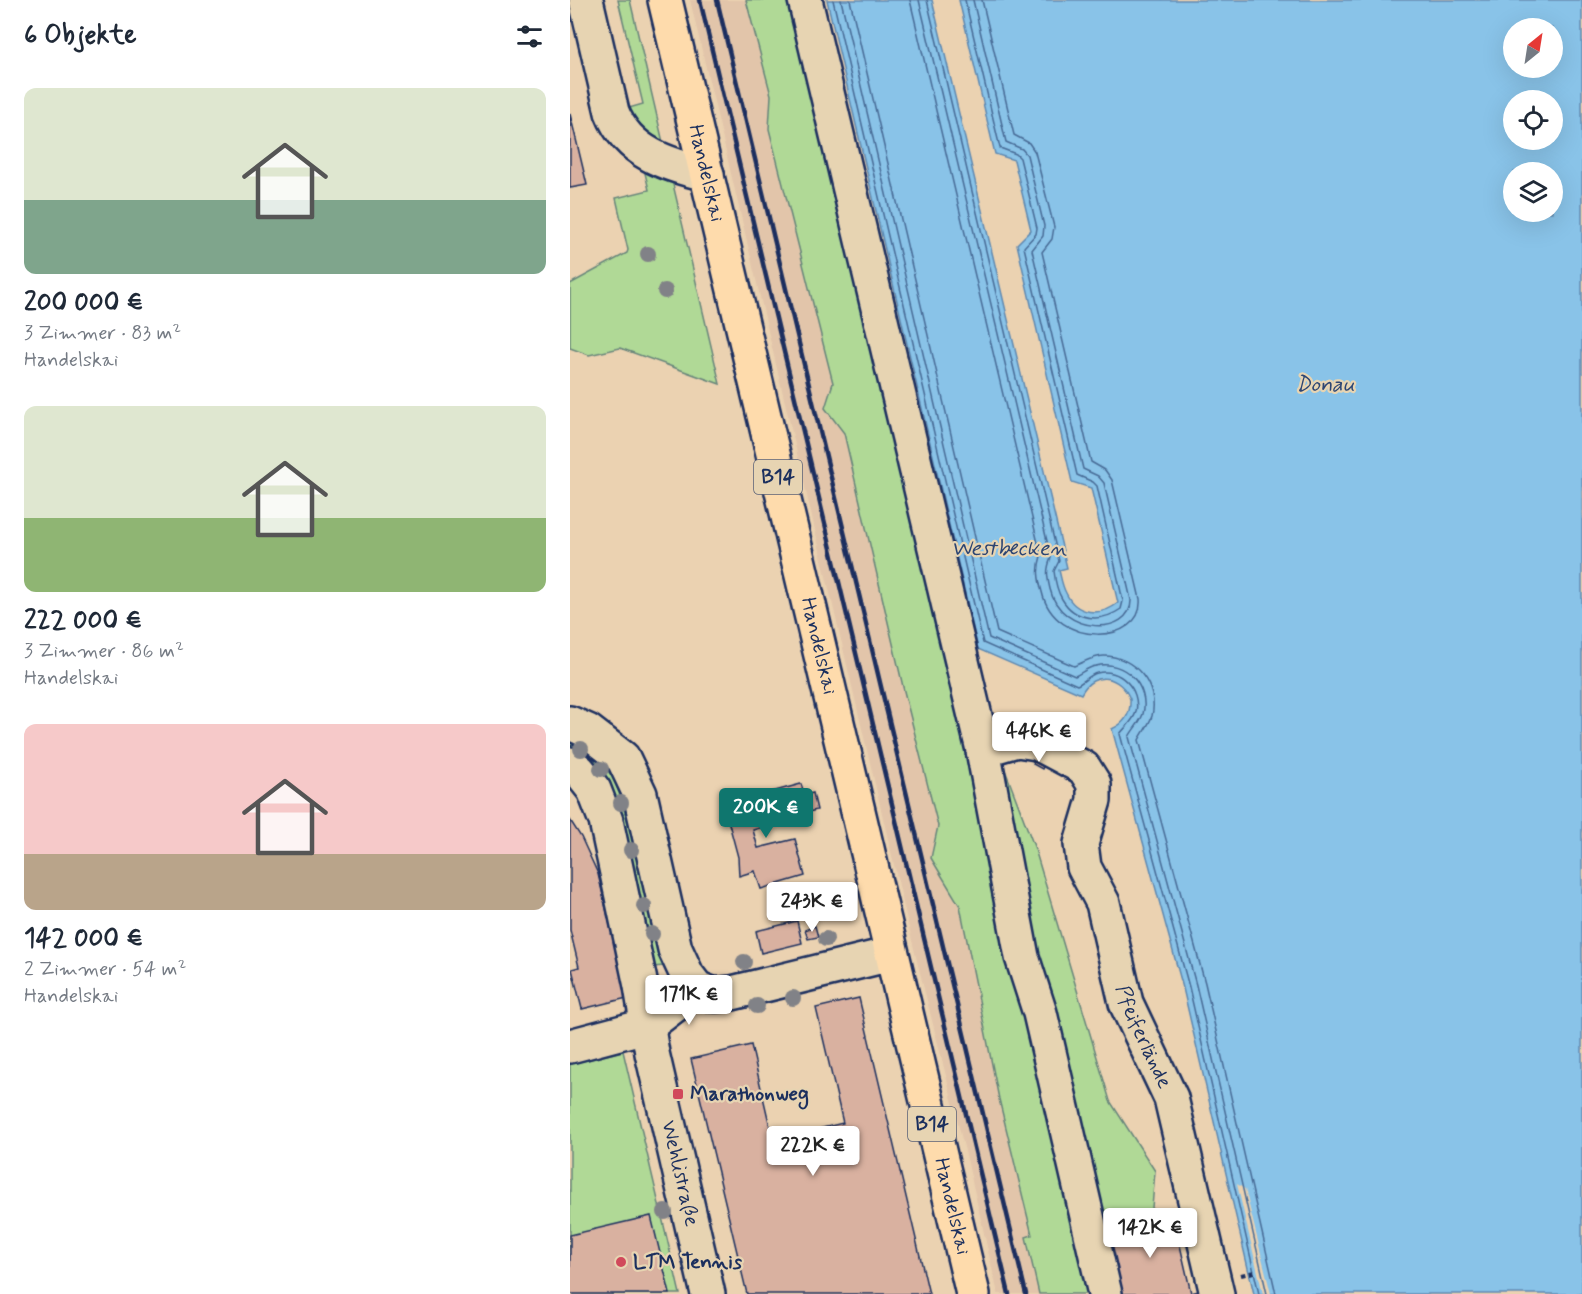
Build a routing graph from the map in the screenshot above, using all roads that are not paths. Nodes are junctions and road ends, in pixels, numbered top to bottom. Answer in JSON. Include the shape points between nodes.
{"nodes":[{"id":1,"x":586,"y":0,"type":"edge"},
{"id":2,"x":665,"y":0,"type":"edge"},
{"id":3,"x":805,"y":0,"type":"edge"},
{"id":4,"x":707,"y":174,"type":"junction"},
{"id":5,"x":570,"y":723,"type":"edge"},
{"id":6,"x":983,"y":750,"type":"junction"},
{"id":7,"x":570,"y":764,"type":"edge"},
{"id":8,"x":891,"y":954,"type":"junction"},
{"id":9,"x":697,"y":988,"type":"junction"},
{"id":10,"x":649,"y":1025,"type":"junction"},
{"id":11,"x":570,"y":1046,"type":"edge"},
{"id":12,"x":708,"y":1294,"type":"edge"},
{"id":13,"x":973,"y":1294,"type":"edge"},
{"id":14,"x":1105,"y":1294,"type":"edge"},
{"id":15,"x":1217,"y":1294,"type":"edge"}],
"edges":[{"from":1,"to":4,"type":"street","via":[[617,125],[625,136],[655,158]]},
{"from":2,"to":4,"type":"main road","name":"Handelskai","number":"B14"},
{"from":3,"to":6,"type":"street"},
{"from":4,"to":8,"type":"main road","name":"Handelskai","number":"B14"},
{"from":5,"to":9,"type":"street","via":[[588,731],[623,758],[647,793],[675,949]]},
{"from":6,"to":14,"type":"street","via":[[1004,856],[1030,895],[1044,956],[1038,1005]]},
{"from":6,"to":15,"type":"street","name":"Pfeiferlände","via":[[1017,741],[1037,743],[1084,768],[1094,784],[1094,800],[1081,844],[1084,867],[1103,903],[1126,1003],[1170,1098]]},
{"from":7,"to":10,"type":"street","via":[[594,790],[606,820]]},
{"from":8,"to":9,"type":"street","via":[[732,993],[714,995]]},
{"from":8,"to":13,"type":"main road","name":"Handelskai","number":"B14"},
{"from":9,"to":10,"type":"street"},
{"from":10,"to":11,"type":"street"},
{"from":10,"to":12,"type":"street","name":"Wehlistraße","via":[[652,1053]]}]}
